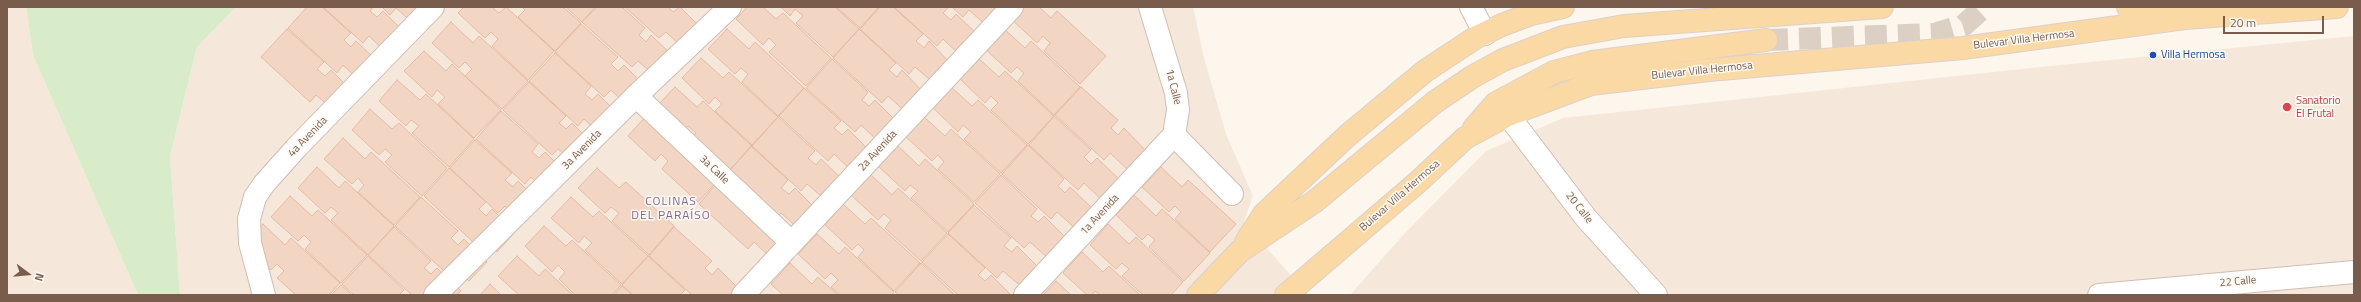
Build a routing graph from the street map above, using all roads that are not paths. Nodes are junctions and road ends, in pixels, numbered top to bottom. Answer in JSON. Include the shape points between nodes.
{"nodes":[{"id":1,"x":433,"y":7,"type":"edge"},
{"id":2,"x":730,"y":7,"type":"edge"},
{"id":3,"x":1012,"y":7,"type":"edge"},
{"id":4,"x":1150,"y":7,"type":"edge"},
{"id":5,"x":1471,"y":7,"type":"edge"},
{"id":6,"x":1563,"y":7,"type":"edge"},
{"id":7,"x":1882,"y":7,"type":"edge"},
{"id":8,"x":2128,"y":7,"type":"edge"},
{"id":9,"x":2337,"y":7,"type":"edge"},
{"id":10,"x":2185,"y":18,"type":"junction"},
{"id":11,"x":1485,"y":34,"type":"junction"},
{"id":12,"x":1766,"y":40,"type":"tunnel mouth"},
{"id":13,"x":636,"y":96,"type":"junction"},
{"id":14,"x":1508,"y":115,"type":"junction"},
{"id":15,"x":1174,"y":135,"type":"junction"},
{"id":16,"x":1466,"y":138,"type":"junction"},
{"id":17,"x":1232,"y":194,"type":"dead end"},
{"id":18,"x":792,"y":243,"type":"junction"},
{"id":19,"x":1240,"y":252,"type":"junction"},
{"id":20,"x":2354,"y":272,"type":"edge"},
{"id":21,"x":264,"y":295,"type":"edge"},
{"id":22,"x":435,"y":295,"type":"edge"},
{"id":23,"x":743,"y":295,"type":"edge"},
{"id":24,"x":1025,"y":295,"type":"edge"},
{"id":25,"x":1198,"y":295,"type":"edge"},
{"id":26,"x":1286,"y":295,"type":"edge"},
{"id":27,"x":1656,"y":295,"type":"edge"},
{"id":28,"x":2099,"y":295,"type":"edge"}],
"edges":[{"from":1,"to":21,"type":"street","name":"4a Avenida","via":[[297,147],[255,197],[249,219],[250,243]]},
{"from":2,"to":13,"type":"street","name":"3a Avenida"},
{"from":3,"to":18,"type":"street","name":"2a Avenida"},
{"from":4,"to":15,"type":"street","name":"1a Calle","via":[[1176,93],[1178,110]]},
{"from":5,"to":11,"type":"street"},
{"from":6,"to":11,"type":"main road","via":[[1531,14]]},
{"from":7,"to":19,"type":"main road","via":[[1624,26],[1563,37],[1536,46],[1503,60],[1435,102],[1314,202]]},
{"from":8,"to":10,"type":"main road"},
{"from":9,"to":10,"type":"main road"},
{"from":10,"to":14,"type":"main road","name":"Bulevar Villa Hermosa","via":[[1963,48],[1709,70],[1591,84]]},
{"from":11,"to":19,"type":"main road","via":[[1425,71],[1375,111],[1264,214]]},
{"from":12,"to":16,"type":"main road","via":[[1592,62],[1554,72],[1496,103]]},
{"from":13,"to":18,"type":"street","name":"3a Calle"},
{"from":13,"to":22,"type":"street","name":"3a Avenida"},
{"from":14,"to":16,"type":"main road","name":"Bulevar Villa Hermosa"},
{"from":14,"to":27,"type":"street","name":"20 Calle","via":[[1586,218]]},
{"from":15,"to":17,"type":"street"},
{"from":15,"to":24,"type":"street","name":"1a Avenida"},
{"from":16,"to":26,"type":"main road","name":"Bulevar Villa Hermosa"},
{"from":18,"to":23,"type":"street","name":"2a Avenida"},
{"from":19,"to":25,"type":"main road"},
{"from":20,"to":28,"type":"street","name":"22 Calle"}]}
